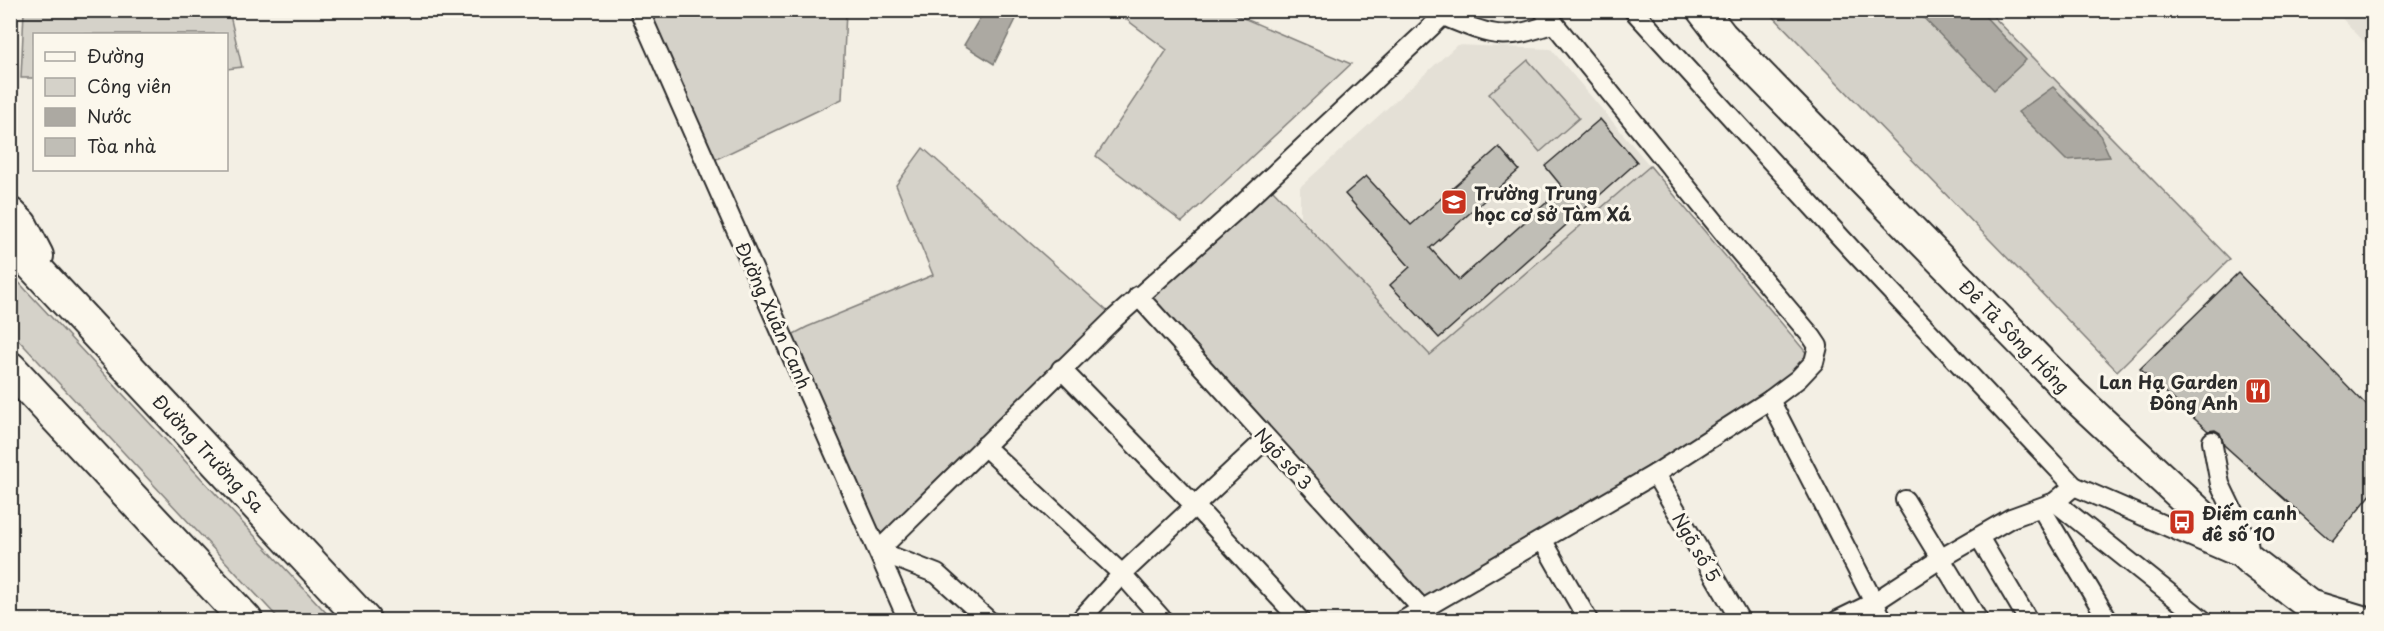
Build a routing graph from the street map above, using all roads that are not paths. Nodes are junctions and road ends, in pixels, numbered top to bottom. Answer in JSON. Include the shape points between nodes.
{"nodes":[{"id":1,"x":639,"y":10,"type":"edge"},
{"id":2,"x":1633,"y":10,"type":"edge"},
{"id":3,"x":1702,"y":10,"type":"edge"},
{"id":4,"x":1446,"y":13,"type":"edge"},
{"id":5,"x":1549,"y":17,"type":"edge"},
{"id":6,"x":10,"y":214,"type":"edge"},
{"id":7,"x":10,"y":241,"type":"edge"},
{"id":8,"x":53,"y":286,"type":"junction"},
{"id":9,"x":1138,"y":296,"type":"junction"},
{"id":10,"x":10,"y":368,"type":"edge"},
{"id":11,"x":1061,"y":369,"type":"junction"},
{"id":12,"x":1770,"y":400,"type":"junction"},
{"id":13,"x":1266,"y":439,"type":"junction"},
{"id":14,"x":2212,"y":441,"type":"dead end"},
{"id":15,"x":984,"y":446,"type":"junction"},
{"id":16,"x":1655,"y":474,"type":"junction"},
{"id":17,"x":2074,"y":486,"type":"junction"},
{"id":18,"x":1905,"y":500,"type":"dead end"},
{"id":19,"x":2048,"y":505,"type":"junction"},
{"id":20,"x":1195,"y":506,"type":"junction"},
{"id":21,"x":1979,"y":537,"type":"junction"},
{"id":22,"x":1543,"y":541,"type":"junction"},
{"id":23,"x":878,"y":551,"type":"junction"},
{"id":24,"x":1940,"y":560,"type":"junction"},
{"id":25,"x":2253,"y":562,"type":"junction"},
{"id":26,"x":1122,"y":574,"type":"junction"},
{"id":27,"x":1873,"y":603,"type":"junction"},
{"id":28,"x":1426,"y":615,"type":"edge"},
{"id":29,"x":246,"y":621,"type":"edge"},
{"id":30,"x":364,"y":621,"type":"edge"},
{"id":31,"x":908,"y":621,"type":"edge"},
{"id":32,"x":988,"y":621,"type":"edge"},
{"id":33,"x":1080,"y":621,"type":"edge"},
{"id":34,"x":1163,"y":621,"type":"edge"},
{"id":35,"x":1300,"y":621,"type":"edge"},
{"id":36,"x":1404,"y":621,"type":"edge"},
{"id":37,"x":1588,"y":621,"type":"edge"},
{"id":38,"x":1740,"y":621,"type":"edge"},
{"id":39,"x":1838,"y":621,"type":"edge"},
{"id":40,"x":1883,"y":621,"type":"edge"},
{"id":41,"x":1978,"y":621,"type":"edge"},
{"id":42,"x":2028,"y":621,"type":"edge"},
{"id":43,"x":2108,"y":621,"type":"edge"},
{"id":44,"x":2203,"y":621,"type":"edge"},
{"id":45,"x":2359,"y":621,"type":"edge"}],
"edges":[{"from":1,"to":23,"type":"street","name":"Đường Xuân Canh"},
{"from":2,"to":17,"type":"street"},
{"from":3,"to":25,"type":"main road","name":"Đê Tả Sông Hồng","via":[[1730,45],[2074,396]]},
{"from":4,"to":5,"type":"street","via":[[1487,34],[1507,35],[1525,33]]},
{"from":4,"to":9,"type":"street","via":[[1235,212]]},
{"from":5,"to":12,"type":"street","via":[[1818,346],[1814,362]]},
{"from":6,"to":8,"type":"highway","name":"Đường Trường Sa","via":[[21,225]]},
{"from":7,"to":8,"type":"highway","name":"Đường Trường Sa"},
{"from":8,"to":30,"type":"highway","name":"Đường Trường Sa"},
{"from":9,"to":11,"type":"street"},
{"from":9,"to":13,"type":"street","name":"Ngõ số 3"},
{"from":10,"to":29,"type":"highway"},
{"from":11,"to":15,"type":"street"},
{"from":11,"to":20,"type":"street"},
{"from":12,"to":16,"type":"street"},
{"from":12,"to":27,"type":"street"},
{"from":13,"to":20,"type":"street"},
{"from":13,"to":28,"type":"street","name":"Ngõ số 3"},
{"from":14,"to":25,"type":"street","via":[[2220,484],[2248,542]]},
{"from":15,"to":23,"type":"street"},
{"from":15,"to":26,"type":"street"},
{"from":16,"to":22,"type":"street"},
{"from":16,"to":38,"type":"street","name":"Ngõ số 5"},
{"from":17,"to":19,"type":"street"},
{"from":17,"to":25,"type":"street"},
{"from":18,"to":24,"type":"street"},
{"from":19,"to":21,"type":"street","via":[[2011,518]]},
{"from":19,"to":43,"type":"street"},
{"from":19,"to":44,"type":"street"},
{"from":20,"to":26,"type":"street"},
{"from":20,"to":35,"type":"street"},
{"from":21,"to":24,"type":"street"},
{"from":21,"to":42,"type":"street"},
{"from":22,"to":28,"type":"street"},
{"from":22,"to":37,"type":"street"},
{"from":23,"to":31,"type":"street","name":"Đường Xuân Canh"},
{"from":23,"to":32,"type":"street","via":[[937,574]]},
{"from":24,"to":27,"type":"street"},
{"from":24,"to":41,"type":"street"},
{"from":25,"to":45,"type":"main road","name":"Đê Tả Sông Hồng","via":[[2309,605]]},
{"from":26,"to":33,"type":"street"},
{"from":26,"to":34,"type":"street"},
{"from":27,"to":39,"type":"street"},
{"from":27,"to":40,"type":"street"},
{"from":28,"to":36,"type":"street"}]}
